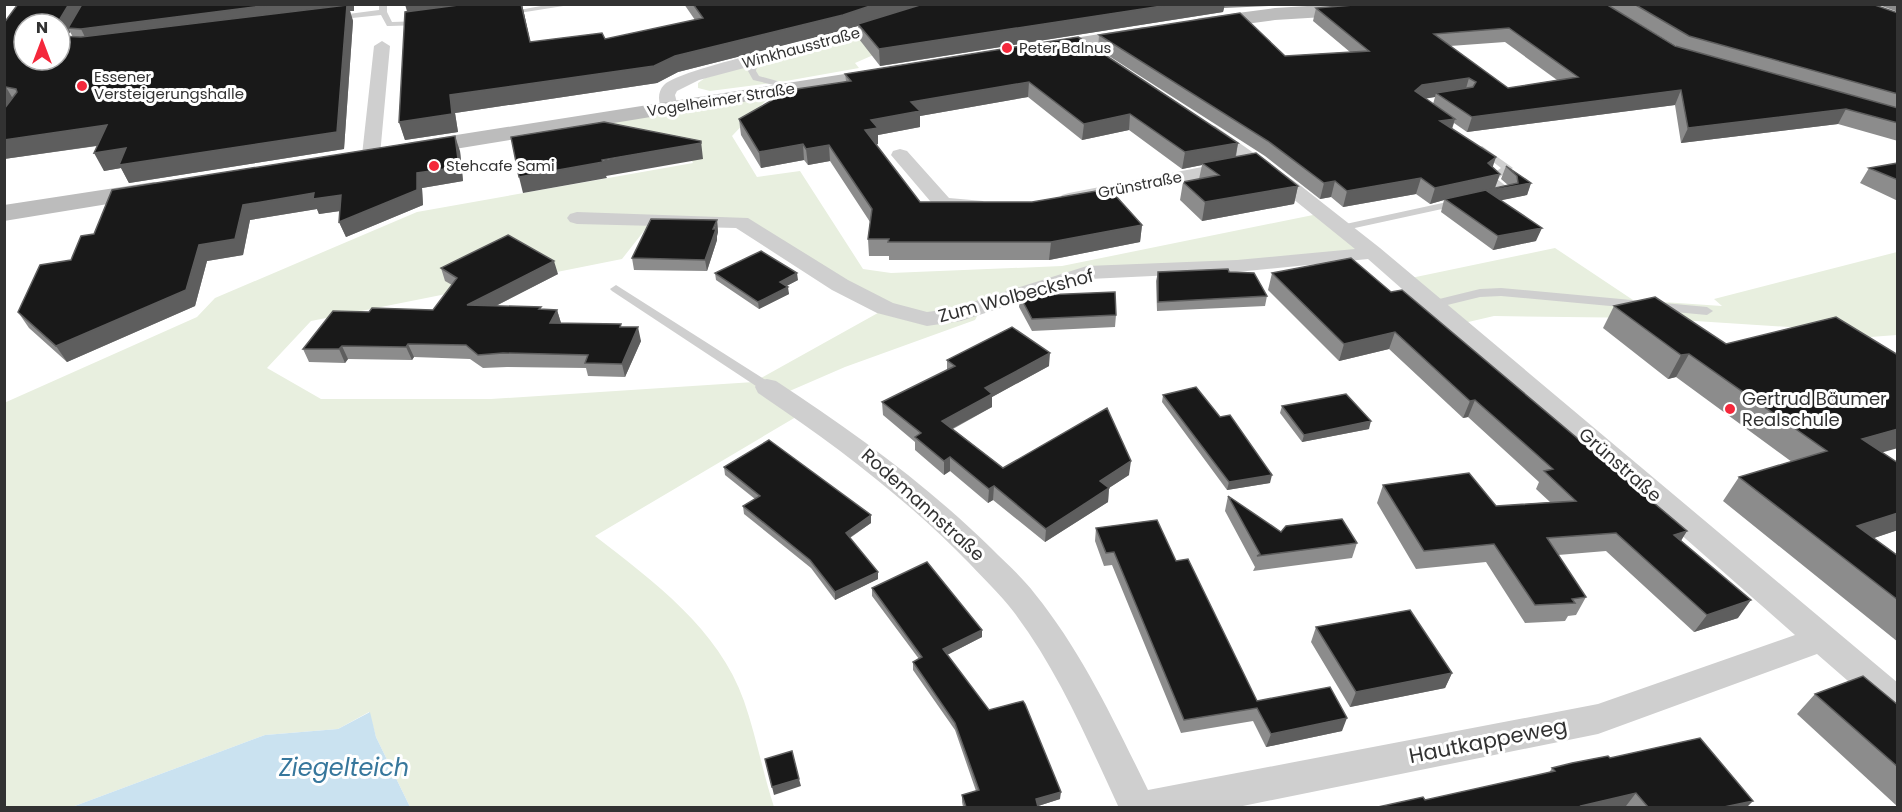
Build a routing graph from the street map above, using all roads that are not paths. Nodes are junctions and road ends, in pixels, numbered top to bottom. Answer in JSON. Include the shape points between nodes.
{"nodes":[{"id":1,"x":573,"y":4,"type":"edge"},
{"id":2,"x":952,"y":4,"type":"edge"},
{"id":3,"x":1439,"y":4,"type":"edge"},
{"id":4,"x":383,"y":8,"type":"edge"},
{"id":5,"x":491,"y":15,"type":"edge"},
{"id":6,"x":324,"y":20,"type":"edge"},
{"id":7,"x":433,"y":22,"type":"edge"},
{"id":8,"x":1181,"y":27,"type":"edge"},
{"id":9,"x":1158,"y":31,"type":"edge"},
{"id":10,"x":1079,"y":44,"type":"junction"},
{"id":11,"x":382,"y":46,"type":"dead end"},
{"id":12,"x":1021,"y":53,"type":"edge"},
{"id":13,"x":1102,"y":60,"type":"edge"},
{"id":14,"x":754,"y":61,"type":"junction"},
{"id":15,"x":906,"y":71,"type":"edge"},
{"id":16,"x":792,"y":88,"type":"junction"},
{"id":17,"x":669,"y":107,"type":"junction"},
{"id":18,"x":1189,"y":116,"type":"edge"},
{"id":19,"x":1472,"y":143,"type":"edge"},
{"id":20,"x":371,"y":155,"type":"junction"},
{"id":21,"x":900,"y":155,"type":"dead end"},
{"id":22,"x":347,"y":159,"type":"edge"},
{"id":23,"x":1257,"y":162,"type":"junction"},
{"id":24,"x":182,"y":185,"type":"edge"},
{"id":25,"x":1054,"y":202,"type":"edge"},
{"id":26,"x":998,"y":206,"type":"edge"},
{"id":27,"x":4,"y":213,"type":"edge"},
{"id":28,"x":577,"y":219,"type":"dead end"},
{"id":29,"x":1341,"y":228,"type":"junction"},
{"id":30,"x":1373,"y":252,"type":"junction"},
{"id":31,"x":616,"y":289,"type":"dead end"},
{"id":32,"x":1435,"y":304,"type":"junction"},
{"id":33,"x":1707,"y":311,"type":"dead end"},
{"id":34,"x":767,"y":387,"type":"joint"},
{"id":35,"x":1821,"y":639,"type":"junction"},
{"id":36,"x":1898,"y":704,"type":"edge"},
{"id":37,"x":1138,"y":807,"type":"edge"},
{"id":38,"x":1146,"y":807,"type":"edge"}],
"edges":[{"from":1,"to":5,"type":"lane"},
{"from":2,"to":14,"type":"street","name":"Winkhausstraße"},
{"from":3,"to":8,"type":"main road","via":[[1275,14]]},
{"from":4,"to":6,"type":"lane"},
{"from":4,"to":7,"type":"lane","via":[[390,24]]},
{"from":9,"to":10,"type":"main road"},
{"from":10,"to":12,"type":"main road"},
{"from":10,"to":13,"type":"street"},
{"from":11,"to":20,"type":"street"},
{"from":14,"to":16,"type":"lane","via":[[752,71],[756,78]]},
{"from":14,"to":17,"type":"street","name":"Winkhausstraße","via":[[693,77],[670,88]]},
{"from":15,"to":16,"type":"main road","name":"Vogelheimer Straße"},
{"from":16,"to":17,"type":"main road","name":"Vogelheimer Straße"},
{"from":17,"to":20,"type":"main road","name":"Vogelheimer Straße"},
{"from":18,"to":23,"type":"street","name":"Grünstraße"},
{"from":19,"to":29,"type":"lane","via":[[1508,168],[1490,179],[1507,192]]},
{"from":20,"to":22,"type":"main road","name":"Vogelheimer Straße"},
{"from":21,"to":26,"type":"street","via":[[943,204]]},
{"from":23,"to":25,"type":"street","name":"Grünstraße"},
{"from":23,"to":29,"type":"street","name":"Grünstraße"},
{"from":24,"to":27,"type":"main road"},
{"from":28,"to":30,"type":"street","name":"Zum Wolbeckshof","via":[[741,222],[840,285],[885,308],[927,319],[953,316],[1087,273],[1237,266]]},
{"from":29,"to":30,"type":"street","name":"Grünstraße"},
{"from":30,"to":32,"type":"street","name":"Grünstraße"},
{"from":31,"to":34,"type":"lane","name":"Rodemannstraße"},
{"from":32,"to":33,"type":"lane","via":[[1501,292]]},
{"from":32,"to":35,"type":"street","name":"Grünstraße"},
{"from":34,"to":37,"type":"street","name":"Rodemannstraße","via":[[859,448],[911,491],[958,532],[1028,607],[1062,658]]},
{"from":35,"to":36,"type":"street","name":"Grünstraße"},
{"from":35,"to":38,"type":"street","name":"Hautkappeweg","via":[[1598,719]]}]}
